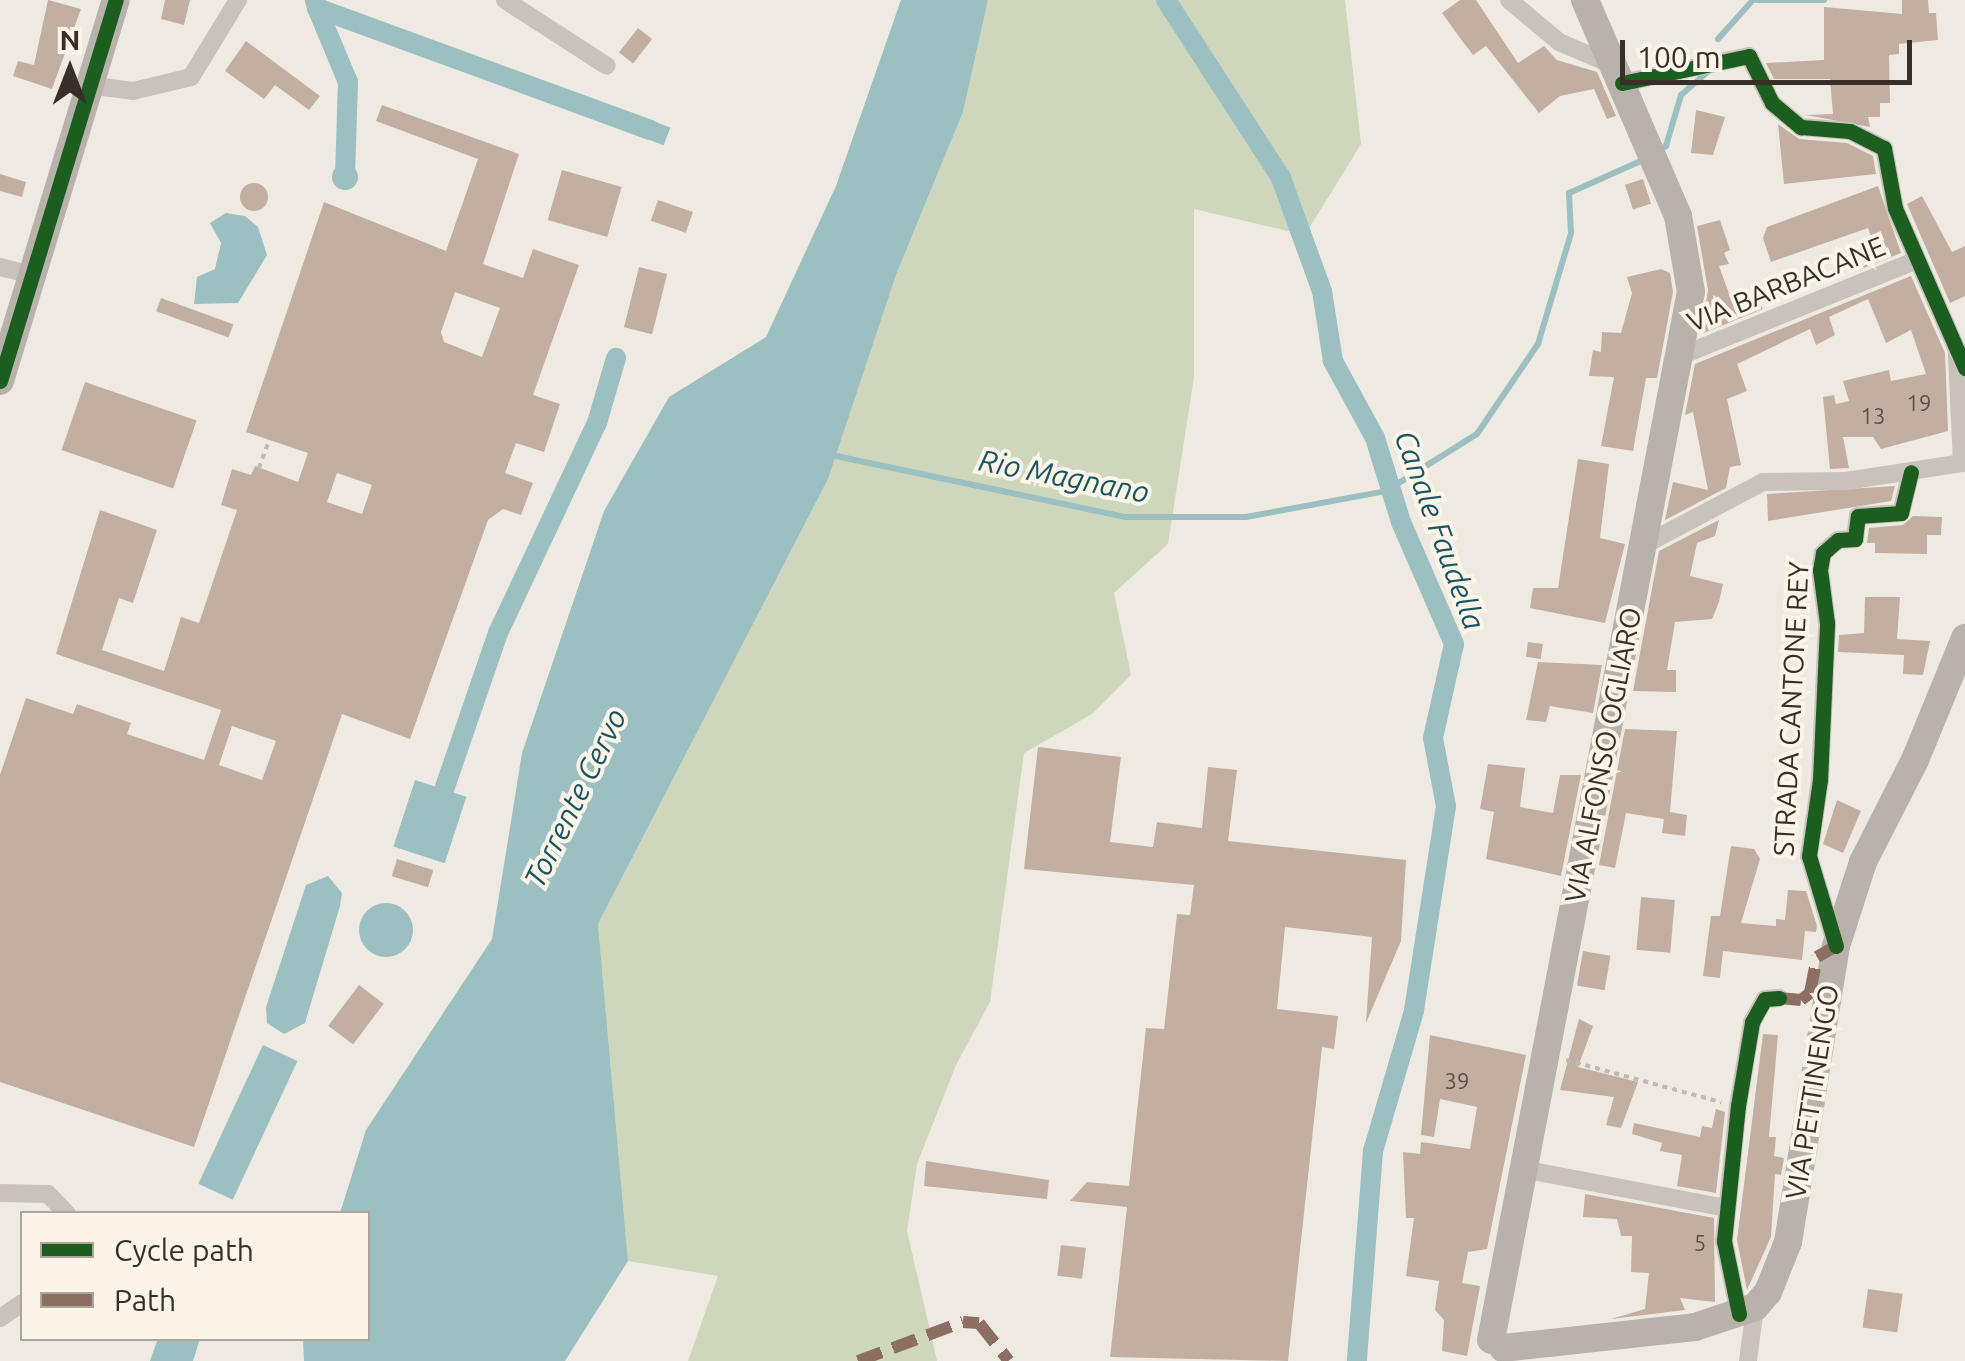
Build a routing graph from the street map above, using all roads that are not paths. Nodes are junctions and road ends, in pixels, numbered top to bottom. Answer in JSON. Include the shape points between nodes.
{"nodes":[{"id":1,"x":116,"y":0,"type":"edge"},
{"id":2,"x":238,"y":0,"type":"edge"},
{"id":3,"x":505,"y":0,"type":"edge"},
{"id":4,"x":1509,"y":0,"type":"edge"},
{"id":5,"x":1586,"y":0,"type":"edge"},
{"id":6,"x":607,"y":66,"type":"dead end"},
{"id":7,"x":1618,"y":74,"type":"junction"},
{"id":8,"x":87,"y":85,"type":"junction"},
{"id":9,"x":1914,"y":261,"type":"junction"},
{"id":10,"x":0,"y":268,"type":"edge"},
{"id":11,"x":28,"y":274,"type":"junction"},
{"id":12,"x":1956,"y":337,"type":"junction"},
{"id":13,"x":1678,"y":358,"type":"junction"},
{"id":14,"x":1965,"y":368,"type":"edge"},
{"id":15,"x":0,"y":382,"type":"edge"},
{"id":16,"x":1912,"y":472,"type":"junction"},
{"id":17,"x":1644,"y":545,"type":"junction"},
{"id":18,"x":1965,"y":638,"type":"edge"},
{"id":19,"x":1836,"y":946,"type":"junction"},
{"id":20,"x":1779,"y":998,"type":"dead end"},
{"id":21,"x":1522,"y":1170,"type":"junction"},
{"id":22,"x":0,"y":1193,"type":"edge"},
{"id":23,"x":1726,"y":1208,"type":"junction"},
{"id":24,"x":64,"y":1211,"type":"edge"},
{"id":25,"x":1747,"y":1311,"type":"junction"},
{"id":26,"x":1494,"y":1353,"type":"edge"},
{"id":27,"x":1748,"y":1361,"type":"edge"}],
"edges":[{"from":1,"to":8,"type":"main road"},
{"from":2,"to":8,"type":"street","via":[[191,77],[133,91]]},
{"from":3,"to":6,"type":"street"},
{"from":4,"to":7,"type":"street","via":[[1558,42]]},
{"from":5,"to":7,"type":"main road"},
{"from":7,"to":9,"type":"street","via":[[1749,56],[1772,102],[1801,127],[1850,131],[1884,148],[1894,208]]},
{"from":7,"to":13,"type":"main road","name":"VIA ALFONSO OGLIARO","via":[[1690,264]]},
{"from":8,"to":11,"type":"main road"},
{"from":9,"to":12,"type":"street"},
{"from":9,"to":13,"type":"street","name":"VIA BARBACANE"},
{"from":10,"to":11,"type":"street"},
{"from":11,"to":15,"type":"main road"},
{"from":12,"to":14,"type":"street"},
{"from":12,"to":16,"type":"street","via":[[1962,463]]},
{"from":13,"to":17,"type":"main road","name":"VIA ALFONSO OGLIARO"},
{"from":16,"to":17,"type":"street","via":[[1763,482]]},
{"from":16,"to":19,"type":"street","name":"STRADA CANTONE REY","via":[[1901,513],[1858,516],[1854,539],[1838,540],[1820,570],[1826,662],[1809,856]]},
{"from":17,"to":21,"type":"main road","name":"VIA ALFONSO OGLIARO"},
{"from":18,"to":19,"type":"main road","name":"VIA PETTINENGO","via":[[1915,760],[1862,862]]},
{"from":19,"to":25,"type":"main road","name":"VIA PETTINENGO","via":[[1788,1242]]},
{"from":20,"to":23,"type":"street","via":[[1766,1000],[1752,1022]]},
{"from":21,"to":23,"type":"street"},
{"from":21,"to":26,"type":"main road","name":"VIA ALFONSO OGLIARO"},
{"from":22,"to":24,"type":"street","via":[[48,1194]]},
{"from":23,"to":25,"type":"street","via":[[1724,1241]]},
{"from":25,"to":26,"type":"main road","via":[[1694,1327]]},
{"from":25,"to":27,"type":"street"}]}
